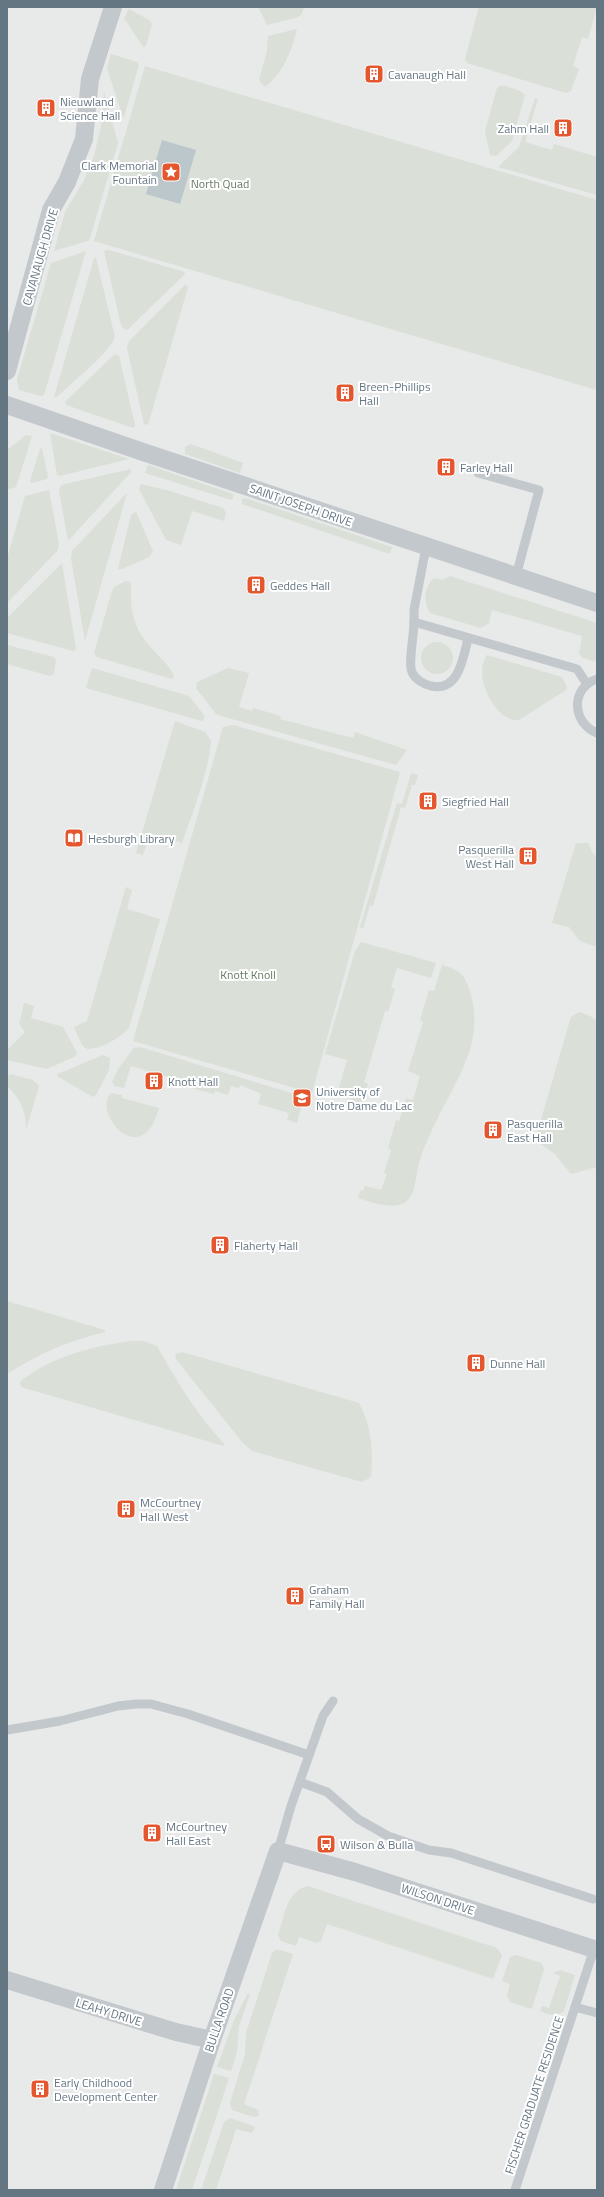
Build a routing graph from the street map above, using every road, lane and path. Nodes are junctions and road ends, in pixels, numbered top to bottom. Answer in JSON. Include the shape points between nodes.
{"nodes":[{"id":1,"x":114,"y":7,"type":"edge"},
{"id":2,"x":7,"y":371,"type":"edge"},
{"id":3,"x":7,"y":405,"type":"edge"},
{"id":4,"x":478,"y":474,"type":"dead end"},
{"id":5,"x":426,"y":547,"type":"junction"},
{"id":6,"x":516,"y":576,"type":"junction"},
{"id":7,"x":597,"y":603,"type":"edge"},
{"id":8,"x":414,"y":622,"type":"junction"},
{"id":9,"x":468,"y":638,"type":"junction"},
{"id":10,"x":597,"y":679,"type":"edge"},
{"id":11,"x":588,"y":684,"type":"junction"},
{"id":12,"x":597,"y":733,"type":"edge"},
{"id":13,"x":333,"y":1701,"type":"dead end"},
{"id":14,"x":7,"y":1730,"type":"edge"},
{"id":15,"x":309,"y":1755,"type":"junction"},
{"id":16,"x":300,"y":1782,"type":"junction"},
{"id":17,"x":278,"y":1851,"type":"junction"},
{"id":18,"x":593,"y":1899,"type":"dead end"},
{"id":19,"x":595,"y":1949,"type":"edge"},
{"id":20,"x":7,"y":1980,"type":"edge"},
{"id":21,"x":575,"y":2007,"type":"junction"},
{"id":22,"x":597,"y":2013,"type":"edge"},
{"id":23,"x":212,"y":2040,"type":"junction"},
{"id":24,"x":163,"y":2190,"type":"edge"},
{"id":25,"x":516,"y":2190,"type":"edge"}],
"edges":[{"from":1,"to":2,"type":"street","name":"CAVANAUGH DRIVE","via":[[90,79],[84,139],[76,164],[52,210]]},
{"from":3,"to":5,"type":"street","name":"SAINT JOSEPH DRIVE"},
{"from":4,"to":6,"type":"lane","via":[[538,490]]},
{"from":5,"to":6,"type":"street","name":"SAINT JOSEPH DRIVE"},
{"from":5,"to":8,"type":"lane"},
{"from":6,"to":7,"type":"street","name":"SAINT JOSEPH DRIVE"},
{"from":8,"to":9,"type":"lane"},
{"from":8,"to":9,"type":"lane","via":[[414,638],[409,660],[411,671],[425,684],[438,687],[446,685],[457,676]]},
{"from":9,"to":11,"type":"lane","via":[[577,669]]},
{"from":10,"to":11,"type":"lane"},
{"from":11,"to":12,"type":"lane","via":[[579,695],[577,708],[584,725]]},
{"from":13,"to":15,"type":"lane","via":[[323,1716]]},
{"from":14,"to":15,"type":"lane","via":[[60,1721],[118,1706],[151,1704]]},
{"from":15,"to":16,"type":"lane"},
{"from":16,"to":17,"type":"lane"},
{"from":16,"to":18,"type":"lane","via":[[327,1792],[358,1819],[388,1836],[428,1850],[451,1853]]},
{"from":17,"to":19,"type":"street","name":"WILSON DRIVE","via":[[355,1872]]},
{"from":17,"to":23,"type":"street","name":"BULLA ROAD"},
{"from":19,"to":21,"type":"lane","name":"FISCHER GRADUATE RESIDENCE"},
{"from":20,"to":23,"type":"street","name":"LEAHY DRIVE","via":[[176,2032]]},
{"from":21,"to":22,"type":"lane","name":"FISCHER GRADUATE RESIDENCE"},
{"from":21,"to":25,"type":"lane","name":"FISCHER GRADUATE RESIDENCE"},
{"from":23,"to":24,"type":"street","name":"BULLA ROAD"}]}
